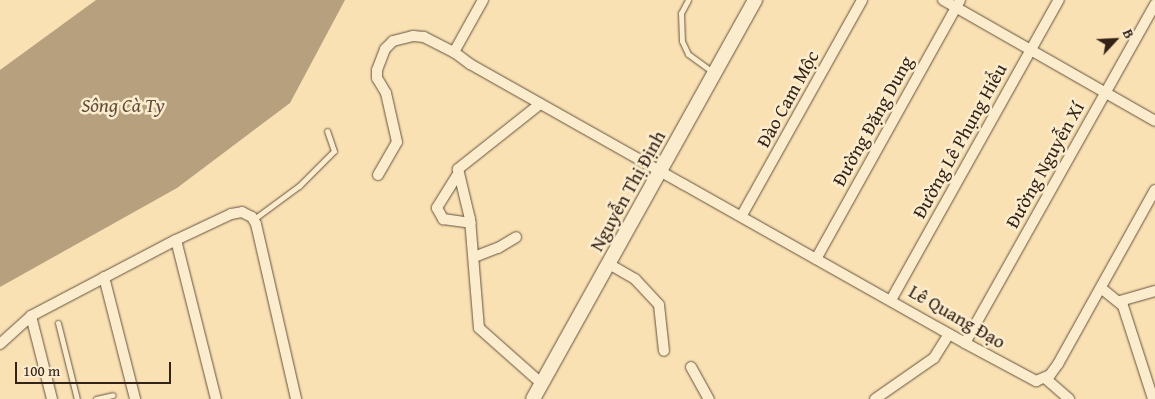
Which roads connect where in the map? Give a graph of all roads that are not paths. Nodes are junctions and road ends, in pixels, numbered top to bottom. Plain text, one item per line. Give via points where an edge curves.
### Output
1 (483, 0) edge
2 (688, 0) edge
3 (754, 0) edge
4 (862, 0) edge
5 (943, 0) edge
6 (1059, 0) edge
7 (958, 4) edge
8 (1155, 5) edge
9 (1031, 50) junction
10 (454, 52) junction
11 (715, 73) junction
12 (1106, 93) junction
13 (540, 104) junction
14 (1155, 121) edge
15 (328, 131) dead end
16 (661, 171) junction
17 (458, 174) junction
18 (378, 175) dead end
19 (1155, 190) edge
20 (742, 215) junction
21 (254, 220) junction
22 (471, 223) junction
23 (516, 237) dead end
24 (176, 240) junction
25 (474, 257) junction
26 (816, 258) junction
27 (609, 264) junction
28 (104, 276) junction
29 (1101, 288) junction
30 (1155, 291) edge
31 (891, 300) junction
32 (1120, 301) junction
33 (30, 316) junction
34 (58, 323) dead end
35 (949, 334) junction
36 (965, 343) junction
37 (0, 344) edge
38 (664, 351) dead end
39 (691, 367) dead end
40 (1045, 378) junction
41 (542, 384) junction
42 (113, 395) dead end
43 (1153, 398) edge
44 (52, 399) edge
45 (77, 399) edge
46 (96, 399) edge
47 (134, 399) edge
48 (216, 399) edge
49 (296, 399) edge
50 (533, 399) edge
51 (709, 399) edge
52 (875, 399) edge
53 (1069, 399) edge

1 - 10 street
2 - 11 lane via 681,13 682,41 688,54
3 - 11 street, Nguyễn Thị Định
4 - 20 street, Đào Cam Mộc
5 - 7 street
6 - 9 street, Đường Lê Phụng Hiểu
7 - 9 street
7 - 26 street, Đường Đặng Dung
8 - 12 street, Đường Nguyễn Xí
9 - 12 street
9 - 31 street, Đường Lê Phụng Hiểu
10 - 13 street, Lê Quang Đạo
10 - 18 street, Lê Quang Đạo via 424,37 413,36 393,41 385,49 376,70 377,78 386,94 397,142
11 - 16 street, Nguyễn Thị Định
12 - 14 street
12 - 36 street, Đường Nguyễn Xí
13 - 16 street, Lê Quang Đạo
13 - 17 street via 462,164
15 - 21 lane via 334,151 299,186
16 - 20 street, Lê Quang Đạo
16 - 27 street, Nguyễn Thị Định
17 - 22 street via 468,201
17 - 22 street via 437,208 443,219
19 - 29 street
20 - 26 street, Lê Quang Đạo
21 - 24 street via 242,212 231,214
21 - 49 street
22 - 25 street
23 - 25 street
24 - 28 street
24 - 48 street
25 - 41 street via 479,328
26 - 31 street, Lê Quang Đạo
27 - 38 street via 635,279 659,305
27 - 41 street, Nguyễn Thị Định
28 - 33 street
28 - 47 street
29 - 32 street
29 - 40 street via 1058,364
30 - 32 street
31 - 35 street, Lê Quang Đạo
32 - 43 street
33 - 37 street
33 - 44 street
34 - 45 lane
35 - 36 street, Lê Quang Đạo
35 - 52 street via 934,358
36 - 40 street, Lê Quang Đạo via 1031,379
39 - 51 street
40 - 53 street
41 - 50 street, Nguyễn Thị Định
42 - 46 lane

